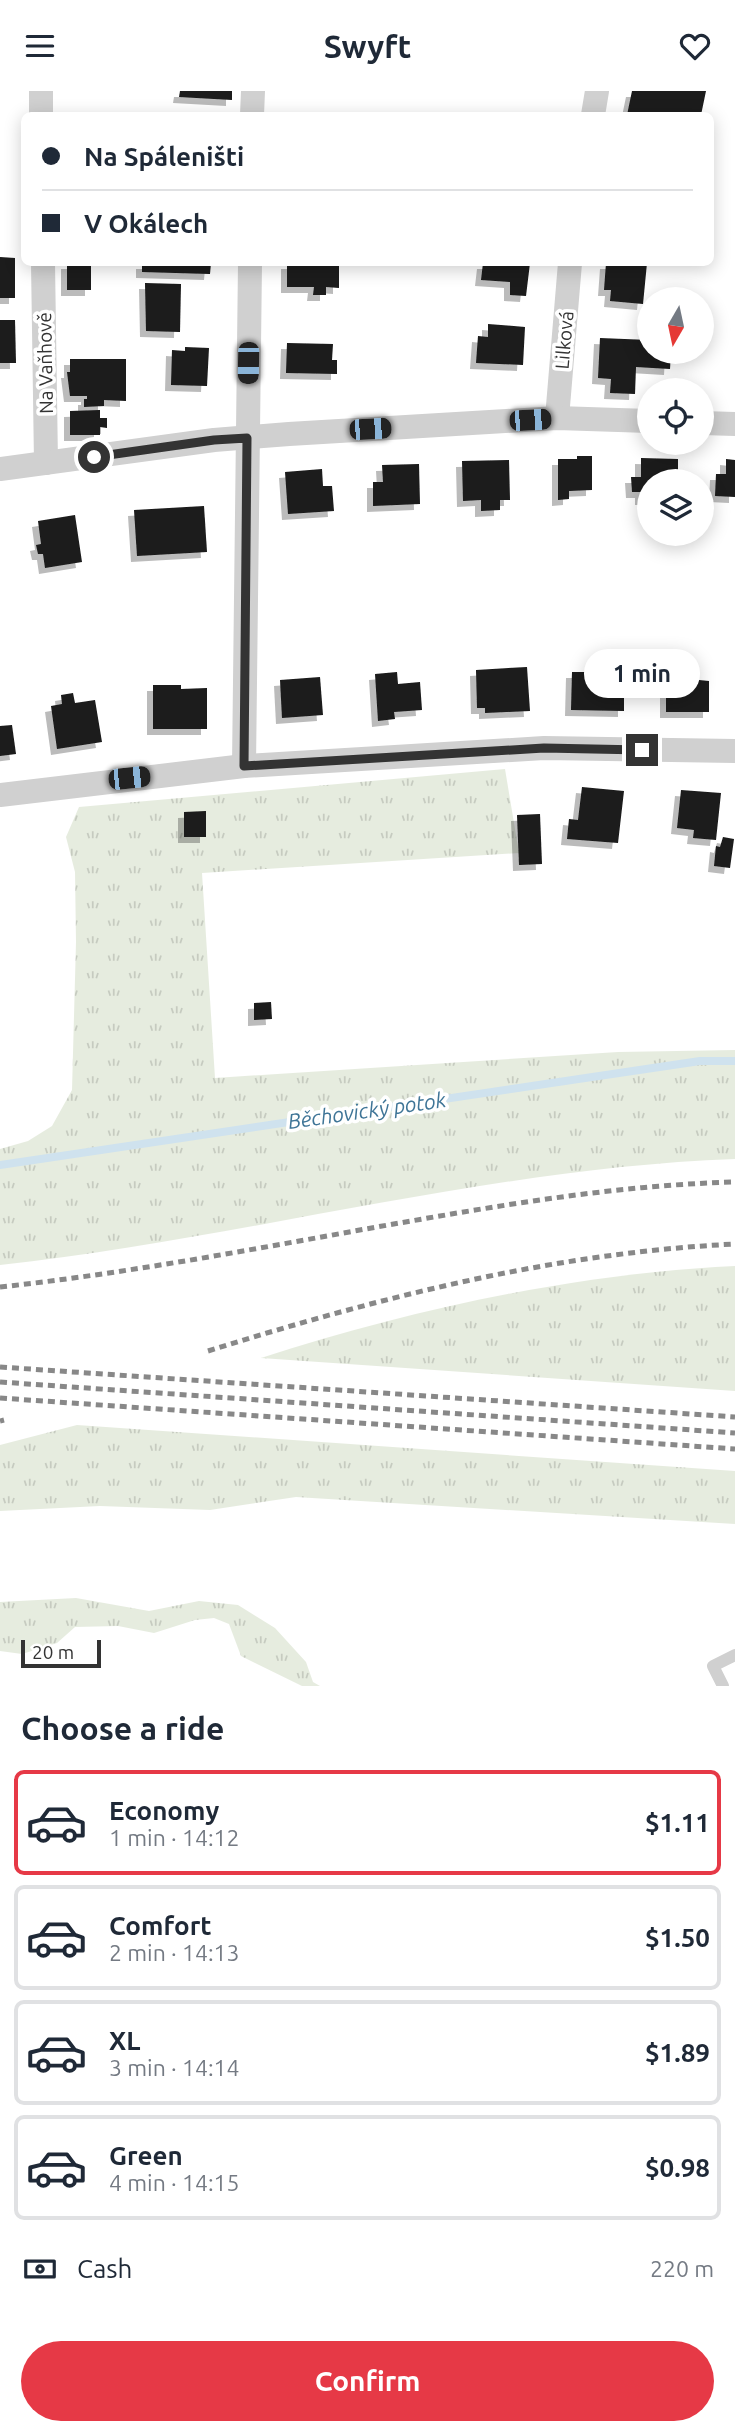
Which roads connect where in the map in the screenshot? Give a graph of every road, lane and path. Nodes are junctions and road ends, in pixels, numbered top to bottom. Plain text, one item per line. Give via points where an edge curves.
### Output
1 (41, 91) edge
2 (253, 91) edge
3 (597, 91) edge
4 (41, 112) edge
5 (252, 112) edge
6 (594, 112) edge
7 (43, 266) edge
8 (250, 266) edge
9 (570, 266) edge
10 (557, 418) junction
11 (637, 421) edge
12 (714, 423) edge
13 (735, 424) edge
14 (247, 438) junction
15 (46, 463) junction
16 (0, 469) edge
17 (735, 751) edge
18 (244, 766) junction
19 (0, 795) edge
20 (735, 1655) edge
21 (723, 1686) edge

1 - 4 street
2 - 5 street
3 - 6 street
7 - 15 street, Na Vaňhově
8 - 14 street
9 - 10 street, Lilková
10 - 11 street
10 - 14 street
12 - 13 street
14 - 15 street
14 - 18 street
15 - 16 street
17 - 18 street via 544,748
18 - 19 street
20 - 21 lane via 713,1666

